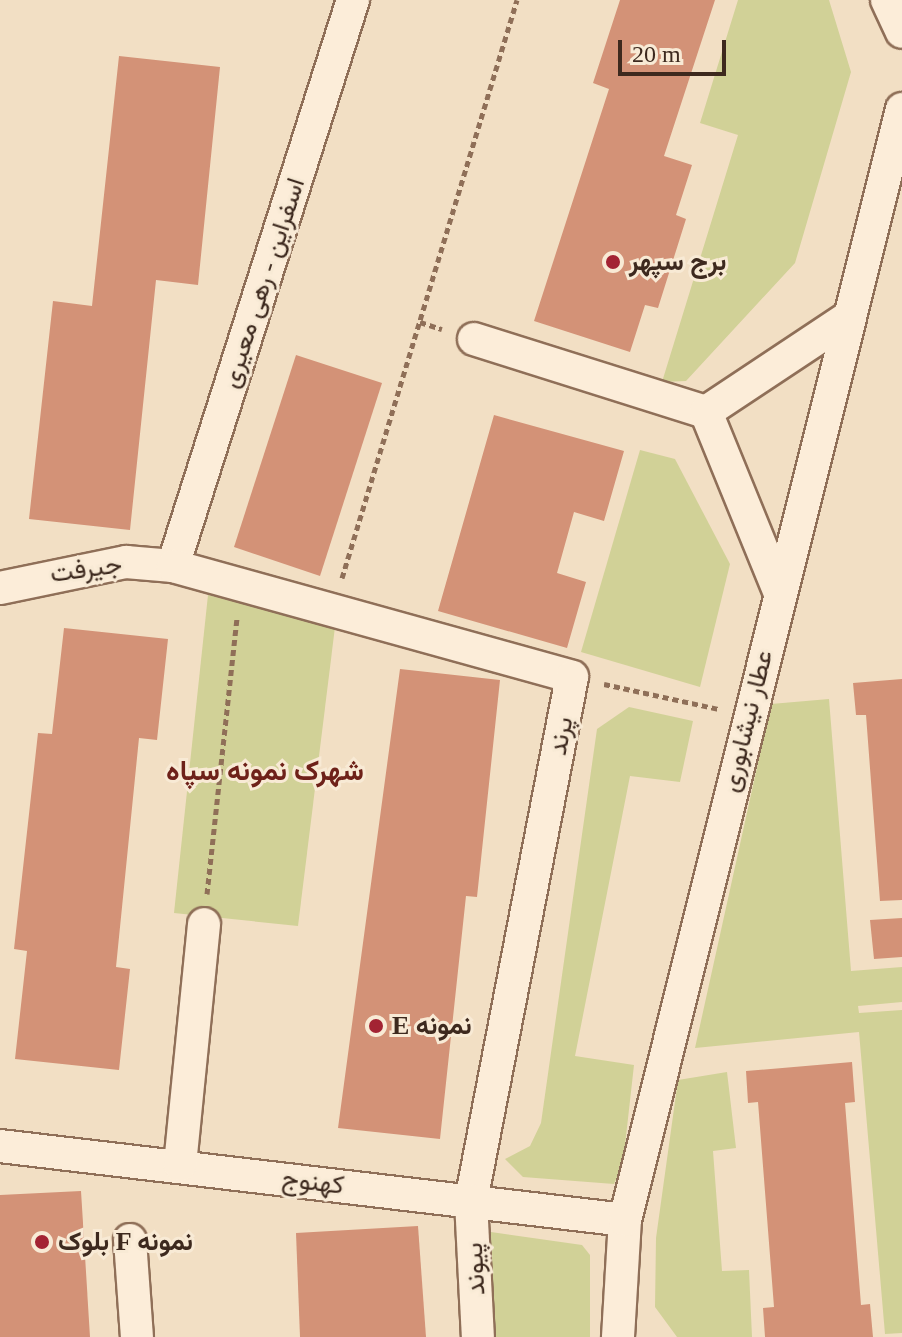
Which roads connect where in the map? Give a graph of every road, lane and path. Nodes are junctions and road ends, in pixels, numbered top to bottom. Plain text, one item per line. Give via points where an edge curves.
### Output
1 (353, 0) edge
2 (517, 0) edge
3 (887, 0) edge
4 (902, 32) edge
5 (902, 109) edge
6 (849, 317) junction
7 (474, 339) dead end
8 (706, 412) junction
9 (173, 566) junction
10 (0, 588) edge
11 (779, 591) junction
12 (239, 602) dead end
13 (333, 609) junction
14 (572, 677) junction
15 (748, 715) junction
16 (204, 924) joint
17 (0, 1146) edge
18 (180, 1165) junction
19 (471, 1201) junction
20 (625, 1220) junction
21 (130, 1240) dead end
22 (623, 1330) edge
23 (137, 1337) edge
24 (478, 1337) edge

1 - 9 street, اسفراين - رهی معیری
2 - 13 path
3 - 4 street
5 - 6 street, عطار نیشابوری
6 - 8 street
6 - 11 street, عطار نیشابوری
7 - 8 street
8 - 11 street
9 - 10 street, جیرفت via 126,562
9 - 13 street
11 - 15 street, عطار نیشابوری
12 - 16 path
13 - 14 street
14 - 15 path
14 - 19 street, پرند
15 - 20 street, عطار نیشابوری
16 - 18 street
17 - 18 street, كهنوج
18 - 19 street, كهنوج
19 - 20 street, كهنوج
19 - 24 street, پیوند
20 - 22 street, عطار نیشابوری
21 - 23 street

